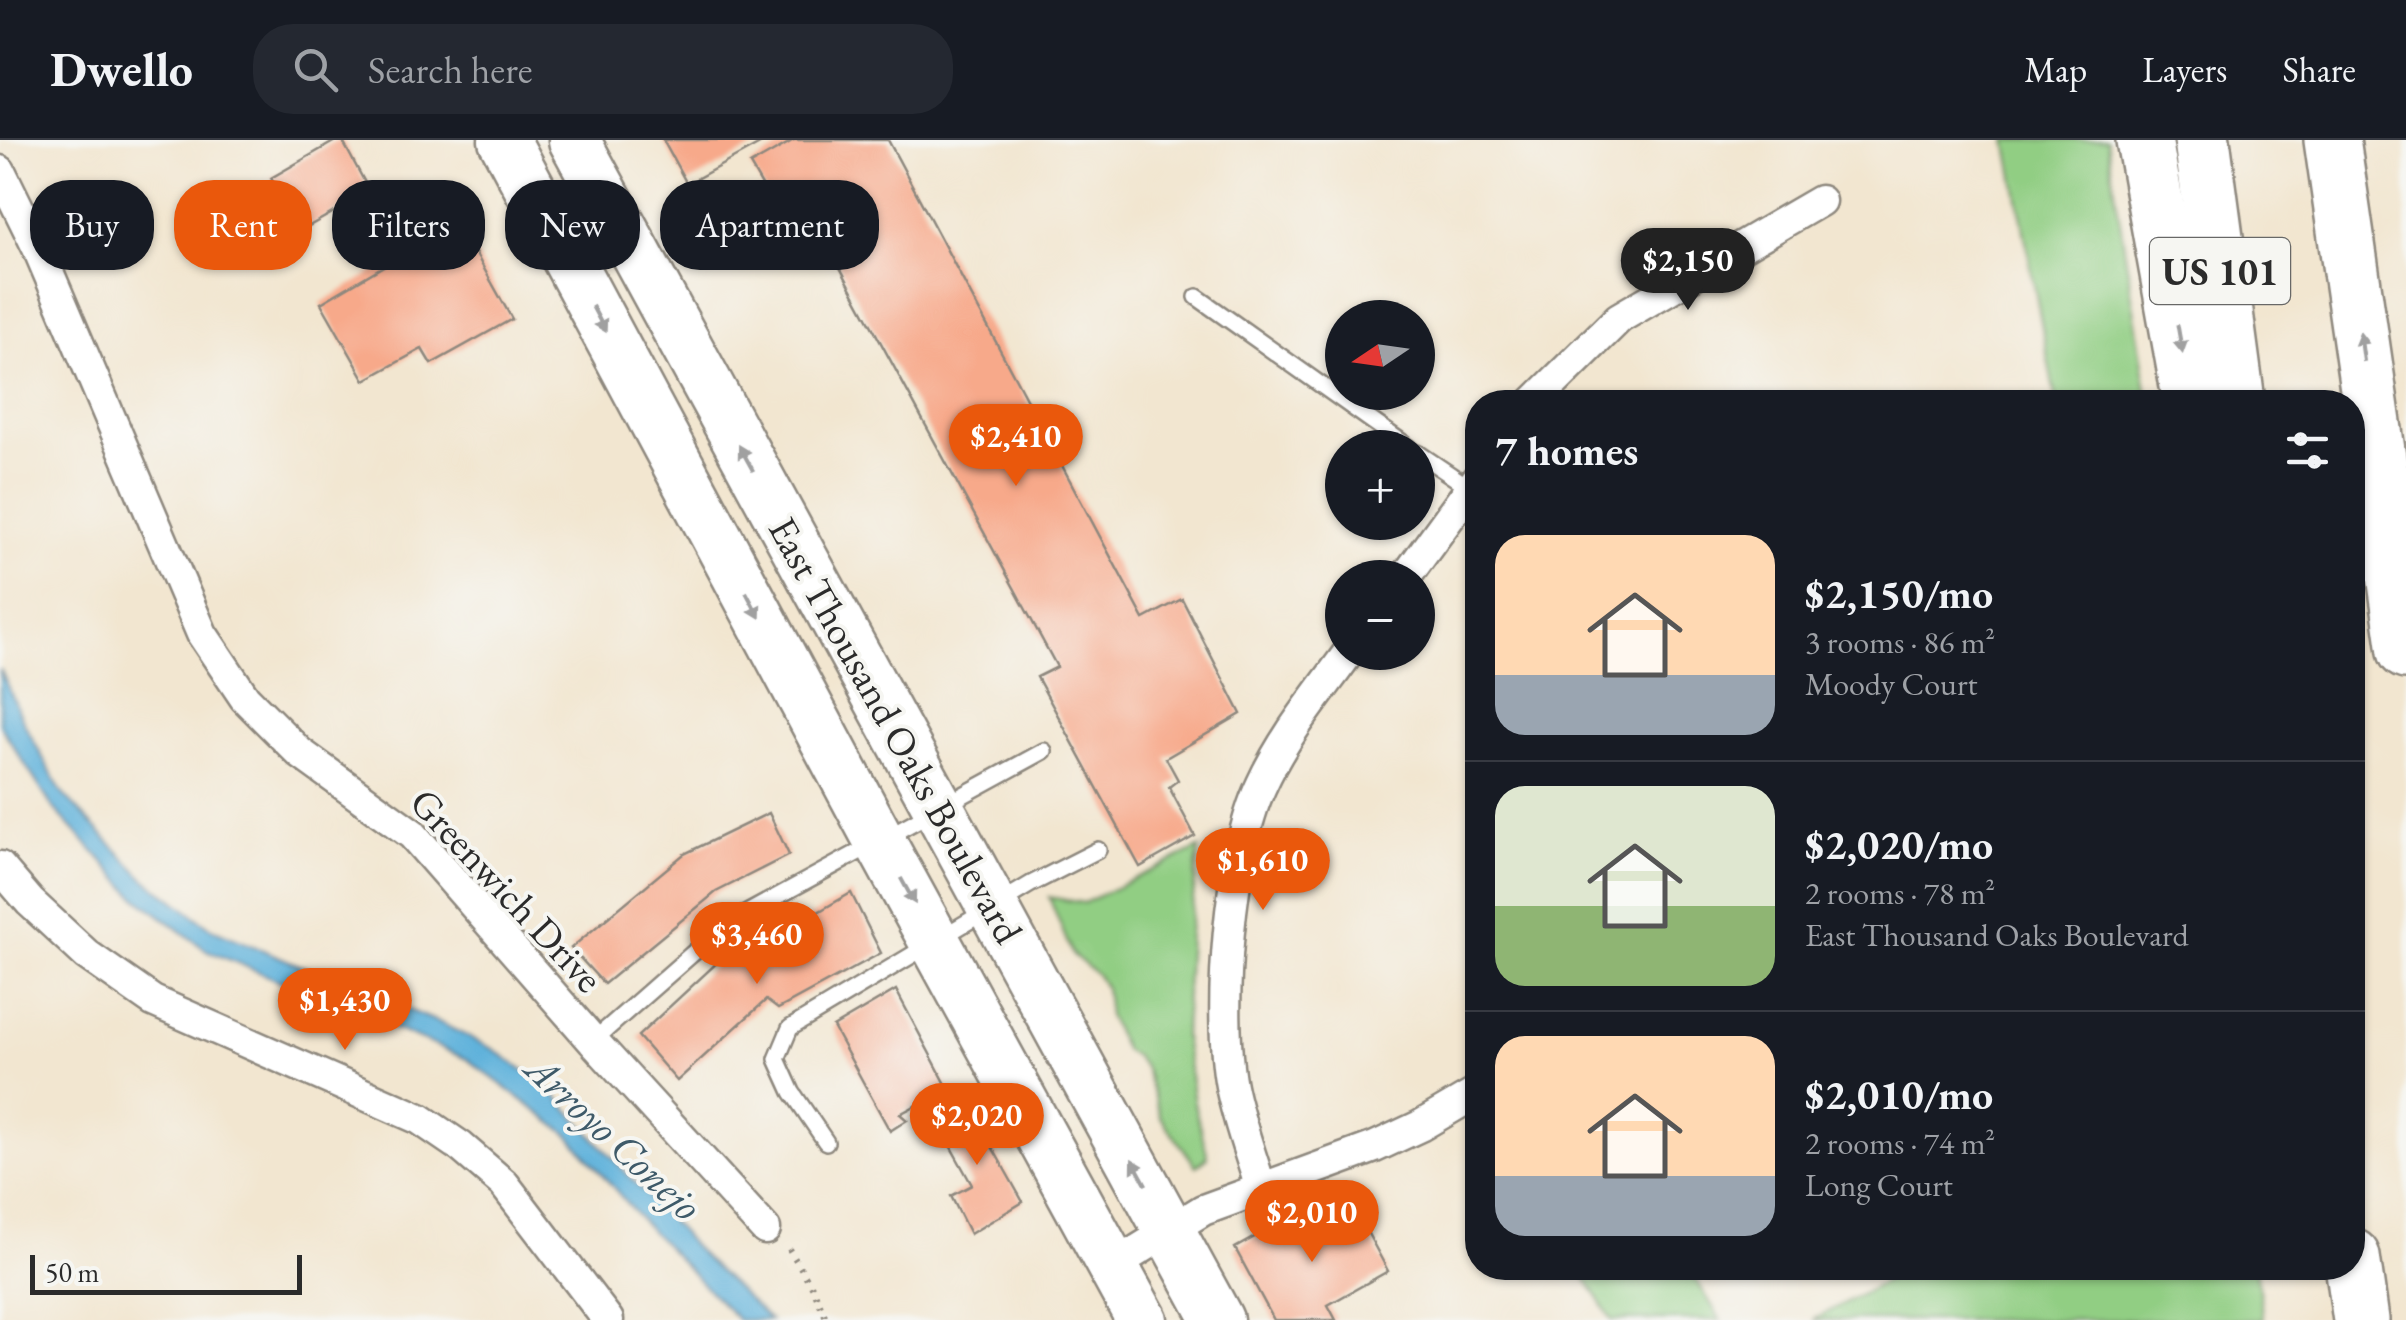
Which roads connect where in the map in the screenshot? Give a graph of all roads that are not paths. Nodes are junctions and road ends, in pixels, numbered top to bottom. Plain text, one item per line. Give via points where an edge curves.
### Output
1 (504, 140) edge
2 (574, 140) edge
3 (2144, 140) edge
4 (2202, 140) edge
5 (2332, 140) edge
6 (0, 170) edge
7 (1820, 201) dead end
8 (1197, 297) dead end
9 (1546, 390) edge
10 (2190, 390) edge
11 (2236, 390) edge
12 (1385, 430) edge
13 (1435, 462) edge
14 (1465, 479) edge
15 (1465, 496) edge
16 (1418, 560) edge
17 (2406, 651) edge
18 (1336, 670) edge
19 (1044, 751) dead end
20 (938, 809) junction
21 (879, 840) junction
22 (1098, 850) dead end
23 (0, 866) edge
24 (993, 908) junction
25 (936, 943) junction
26 (593, 1041) junction
27 (1465, 1100) edge
28 (826, 1142) dead end
29 (1261, 1189) junction
30 (765, 1229) road end
31 (1171, 1230) junction
32 (1114, 1265) junction
33 (2351, 1280) edge
34 (2355, 1280) edge
35 (608, 1320) edge
36 (1142, 1320) edge
37 (1218, 1320) edge
38 (2359, 1320) edge

1 -> 21 main road, East Thousand Oaks Boulevard
20 -> 2 main road, East Thousand Oaks Boulevard
3 -> 10 highway
4 - 11 highway, US 101
17 -> 5 highway, US 101
6 - 26 street, Greenwich Drive via 202,634 245,698 300,754 412,834
7 - 9 street via 1620,318
8 - 12 lane
13 - 14 lane
15 - 16 street
18 - 29 street via 1268,772 1242,843 1226,1030 1231,1086
19 - 20 lane
20 - 21 lane
20 - 24 main road, East Thousand Oaks Boulevard
21 -> 25 main road, East Thousand Oaks Boulevard
21 - 26 lane via 725,925
22 - 24 lane
23 - 35 street via 87,955 153,1000 420,1120 461,1147 504,1184
24 - 25 lane
31 -> 24 main road, East Thousand Oaks Boulevard
25 - 28 lane via 790,1028 777,1059
25 - 32 main road, East Thousand Oaks Boulevard
26 - 30 street, Greenwich Drive
27 - 29 street via 1375,1147
29 - 31 street
31 - 32 street
31 - 37 main road, East Thousand Oaks Boulevard
32 - 36 main road, East Thousand Oaks Boulevard
33 - 38 highway
34 - 38 highway

